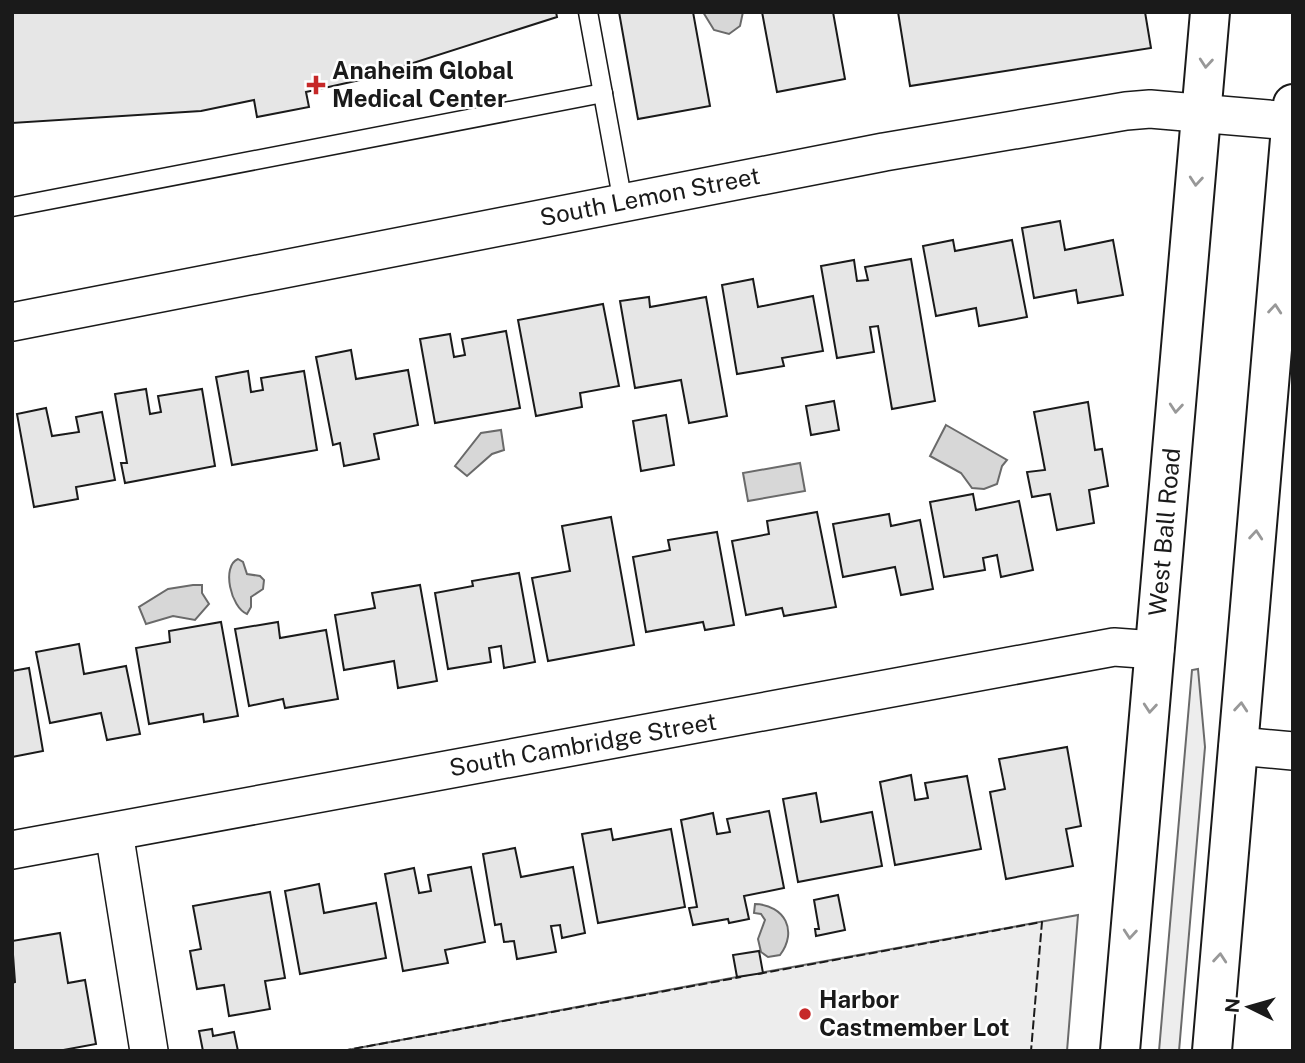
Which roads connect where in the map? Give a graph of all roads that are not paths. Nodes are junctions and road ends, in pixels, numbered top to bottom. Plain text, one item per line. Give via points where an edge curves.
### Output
1 (588, 12) edge
2 (1210, 12) edge
3 (603, 93) junction
4 (1292, 112) edge
5 (1201, 113) junction
6 (623, 202) junction
7 (12, 207) edge
8 (12, 322) edge
9 (1155, 650) junction
10 (1238, 746) junction
11 (1293, 751) edge
12 (114, 832) junction
13 (12, 850) edge
14 (149, 1051) edge
15 (1120, 1051) edge
16 (1212, 1051) edge

1 - 3 lane
2 -> 5 main road, West Ball Road
3 - 6 lane
3 - 7 lane
4 - 5 street, South Lemon Street
10 -> 4 main road
5 - 6 street, South Lemon Street via 1126,111
5 -> 9 main road, West Ball Road
6 - 8 street, South Lemon Street
9 - 12 street, South Cambridge Street via 1114,647
9 -> 15 main road, West Ball Road
10 - 11 street
16 -> 10 main road
12 - 13 street, South Cambridge Street
12 - 14 street

